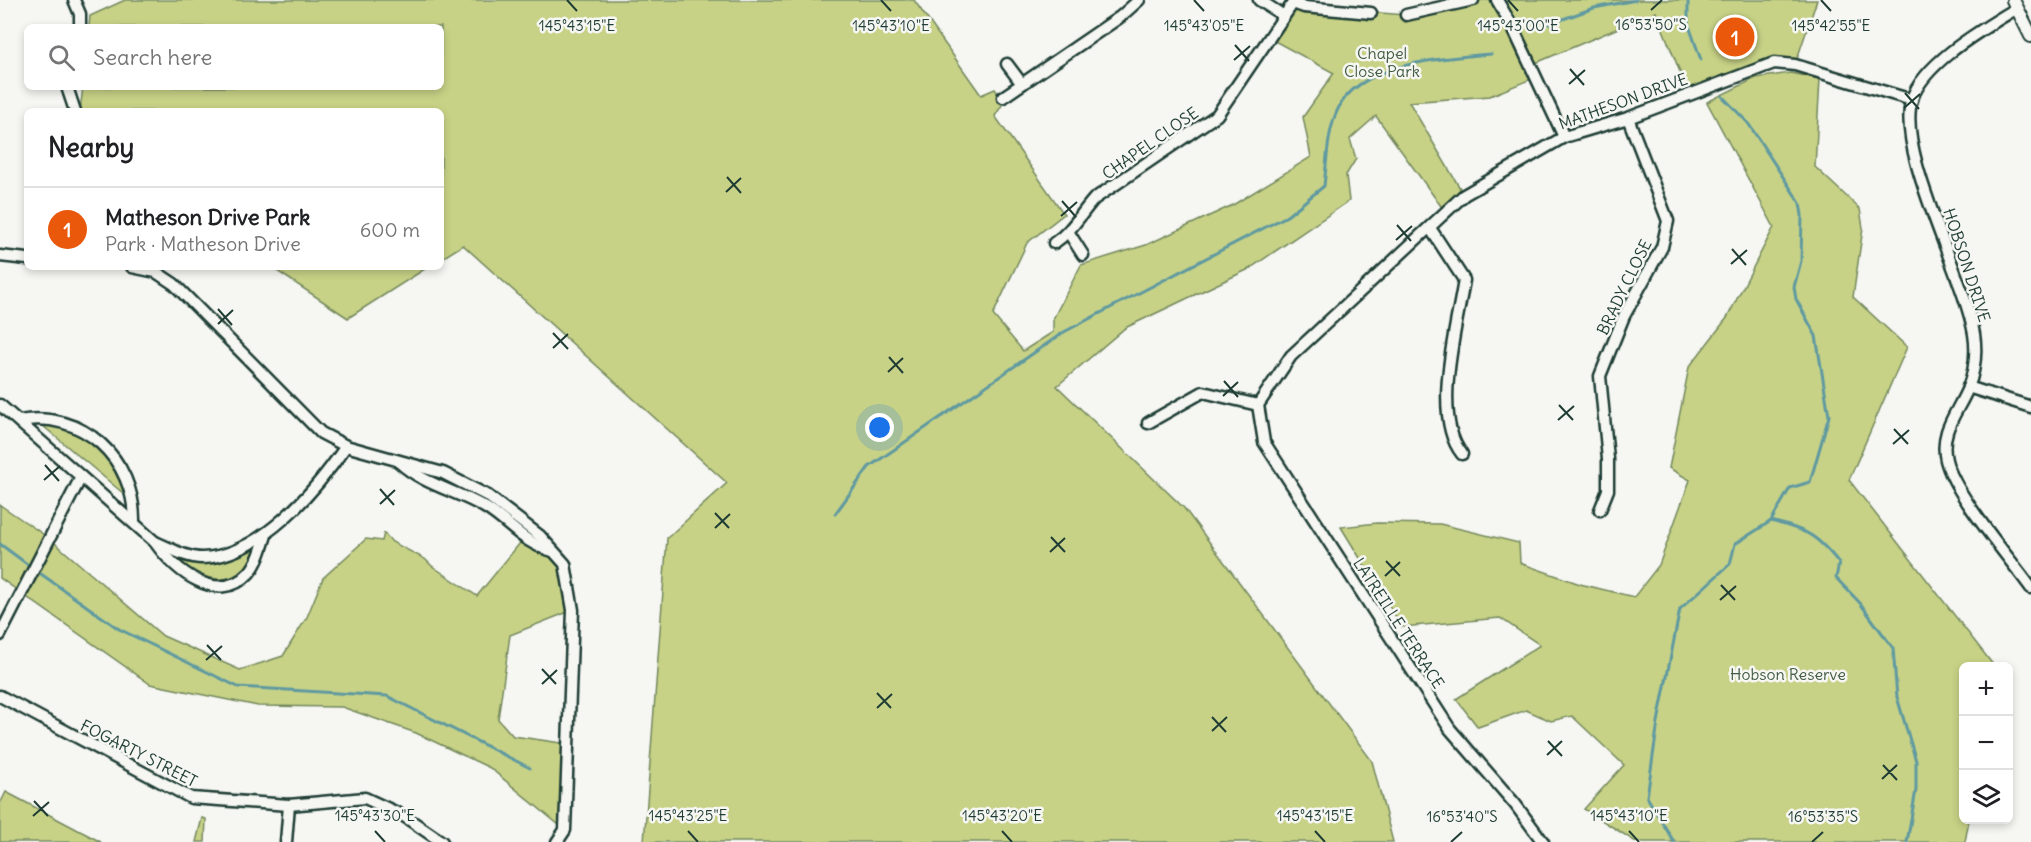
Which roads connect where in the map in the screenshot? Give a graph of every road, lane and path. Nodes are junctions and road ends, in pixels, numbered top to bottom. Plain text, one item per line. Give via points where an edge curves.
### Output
1 (74, 0) edge
2 (1139, 0) edge
3 (1259, 0) edge
4 (1473, 0) edge
5 (1294, 1) edge
6 (1502, 2) edge
7 (2015, 4) edge
8 (1371, 12) dead end
9 (1406, 15) dead end
10 (1284, 16) junction
11 (80, 24) edge
12 (2031, 36) edge
13 (1007, 64) dead end
14 (1022, 84) junction
15 (68, 90) edge
16 (1003, 97) dead end
17 (1912, 100) junction
18 (74, 108) edge
19 (1628, 118) junction
20 (1564, 137) junction
21 (1430, 228) junction
22 (1069, 233) junction
23 (1054, 243) dead end
24 (1083, 255) dead end
25 (0, 256) edge
26 (24, 259) edge
27 (146, 270) edge
28 (1968, 387) junction
29 (0, 405) edge
30 (1258, 405) junction
31 (2031, 407) edge
32 (19, 421) junction
33 (1148, 423) dead end
34 (346, 446) junction
35 (1462, 454) dead end
36 (81, 477) junction
37 (1599, 510) dead end
38 (134, 522) junction
39 (266, 535) junction
40 (155, 542) junction
41 (2031, 588) edge
42 (0, 635) edge
43 (0, 696) edge
44 (289, 805) junction
45 (286, 842) edge
46 (442, 842) edge
47 (557, 842) edge
48 (1544, 842) edge

1 - 11 street
2 - 14 street
3 - 10 street
4 - 9 street
5 - 8 street via 1304,7
5 - 10 street, CHAPEL CLOSE
6 - 20 street
7 - 12 street
7 - 17 street, HOBSON DRIVE via 1936,65 1922,80
10 - 22 street, CHAPEL CLOSE via 1217,115 1094,199
13 - 14 street
14 - 16 street
15 - 18 street
17 - 19 street, MATHESON DRIVE via 1795,65 1774,63
17 - 28 street, HOBSON DRIVE via 1908,123 1915,157 1973,332 1975,356
19 - 20 street, MATHESON DRIVE
19 - 37 street, BRADY CLOSE via 1668,221 1662,247 1623,316 1600,376 1608,490
20 - 21 street, MATHESON DRIVE via 1464,195
21 - 30 street, MATHESON DRIVE via 1291,356
21 - 35 street via 1464,280 1448,389 1448,422
22 - 23 street, CHAPEL CLOSE
22 - 24 street
25 - 26 street
27 - 34 street via 174,284 306,420
28 - 31 street
28 - 41 street, HOBSON DRIVE via 1947,429 1946,462 1961,491
29 - 32 street
30 - 33 street via 1203,392
30 - 48 street, LATREILLE TERRACE via 1264,442 1450,729
32 - 36 street
32 - 38 street via 50,419 71,424 98,441 119,463 129,484
34 - 39 street via 318,484
34 - 47 street via 443,473 488,496 540,536 565,564 573,610 565,830
36 - 38 street
36 - 42 street
38 - 40 street
39 - 40 street via 203,558
39 - 40 street via 248,574 239,581 218,586 185,574
43 - 44 street, FOGARTY STREET via 191,798
44 - 45 street
44 - 46 street, FOGARTY STREET via 365,798 404,816

